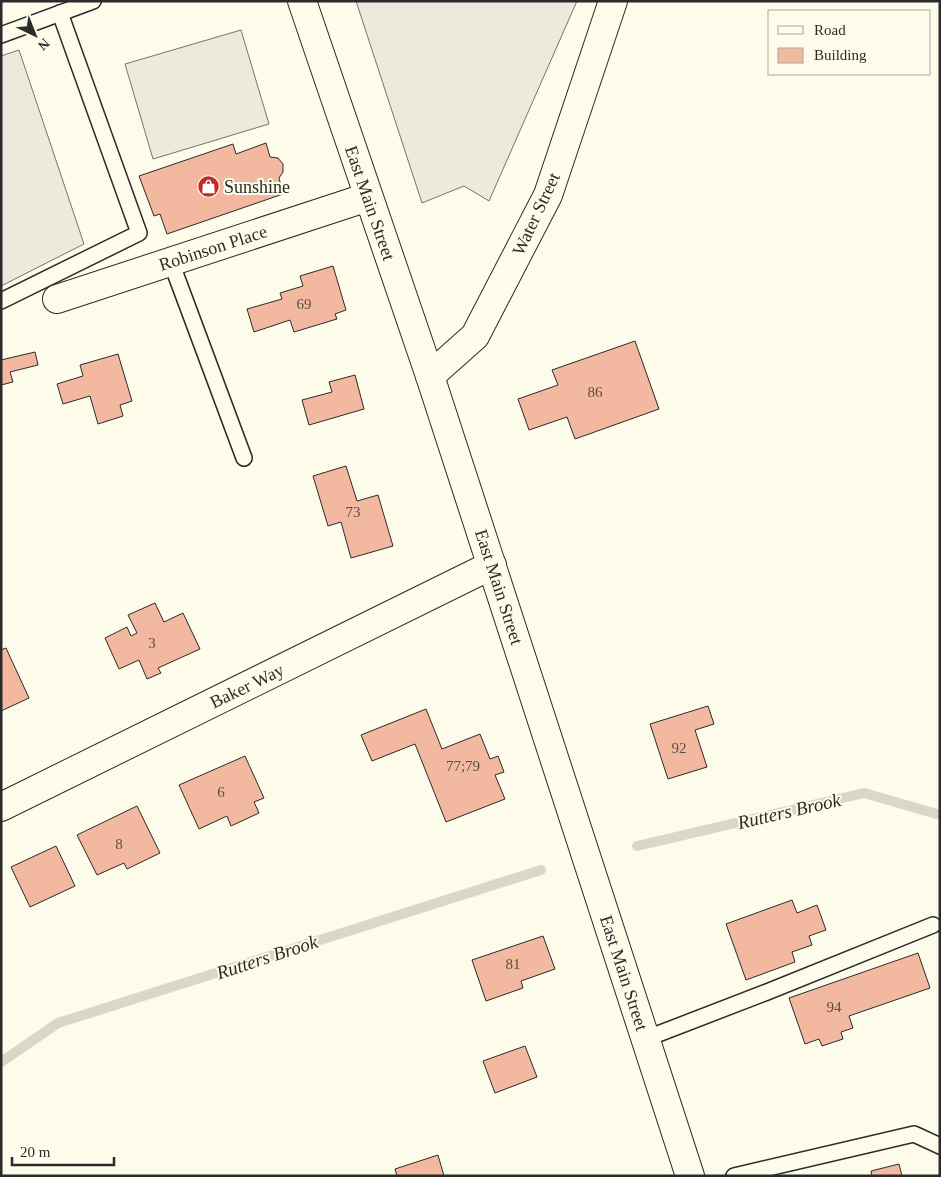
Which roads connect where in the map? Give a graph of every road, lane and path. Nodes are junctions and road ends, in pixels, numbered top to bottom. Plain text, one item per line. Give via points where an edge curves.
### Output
1 (93, 1) edge
2 (302, 1) edge
3 (614, 1) edge
4 (60, 13) junction
5 (1, 35) edge
6 (368, 197) junction
7 (171, 262) junction
8 (57, 299) dead end
9 (1, 301) edge
10 (430, 376) junction
11 (244, 458) dead end
12 (492, 564) junction
13 (1, 807) edge
14 (933, 925) dead end
15 (646, 1039) junction
16 (940, 1146) edge
17 (690, 1176) edge
18 (734, 1176) edge

1 - 4 lane
2 - 6 street, East Main Street
3 - 10 street, Water Street via 548,195 475,336
4 - 5 lane
4 - 9 lane via 139,233
6 - 7 street, Robinson Place
6 - 10 street, East Main Street
7 - 8 street, Robinson Place
7 - 11 lane
10 - 12 street, East Main Street
12 - 13 street, Baker Way
12 - 15 street, East Main Street
14 - 15 lane
15 - 17 street, East Main Street
16 - 18 lane via 914,1134

